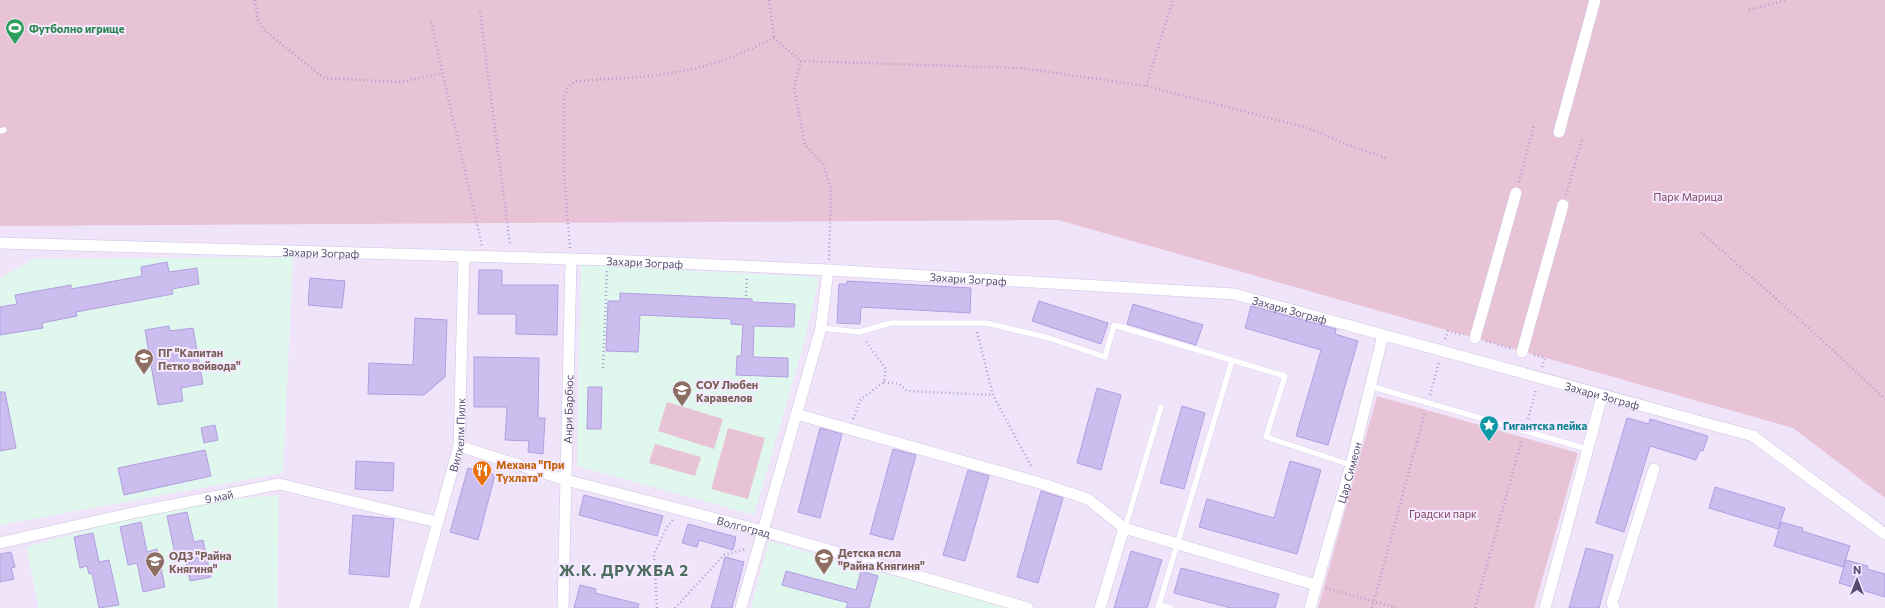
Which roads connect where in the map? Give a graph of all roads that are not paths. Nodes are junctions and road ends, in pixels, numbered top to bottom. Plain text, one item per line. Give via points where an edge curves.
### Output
1 (1595, 0) edge
2 (1558, 132) dead end
3 (1516, 193) road end
4 (1563, 205) road end
5 (0, 243) edge
6 (464, 256) junction
7 (571, 259) junction
8 (828, 270) junction
9 (821, 328) junction
10 (1383, 335) junction
11 (1475, 338) dead end
12 (1522, 352) dead end
13 (1232, 360) junction
14 (1370, 386) junction
15 (1602, 396) junction
16 (1161, 407) dead end
17 (796, 414) junction
18 (459, 446) junction
19 (1588, 448) junction
20 (1351, 465) junction
21 (1654, 469) dead end
22 (566, 480) junction
23 (437, 522) junction
24 (1124, 528) junction
25 (763, 531) junction
26 (1885, 534) edge
27 (0, 543) edge
28 (1176, 545) junction
29 (1316, 585) junction
30 (1159, 606) edge
31 (414, 608) edge
32 (563, 608) edge
33 (741, 608) edge
34 (1028, 608) edge
35 (1100, 608) edge
36 (1171, 608) edge
37 (1310, 608) edge
38 (1545, 608) edge
39 (1614, 608) edge

1 - 2 street
3 - 11 street
4 - 12 street
5 - 6 street, Захари Зограф
6 - 7 street, Захари Зограф
6 - 18 street, Вилхелм Пилк
7 - 8 street, Захари Зограф
7 - 22 street, Анри Барбюс
8 - 9 street
8 - 10 street, Захари Зограф via 1234,294
9 - 13 lane via 859,332 891,323 986,323 1048,338 1104,357 1114,325
9 - 17 street
10 - 14 street, Цар Симеон
10 - 15 street, Захари Зограф
13 - 20 lane via 1285,376 1266,437
13 - 28 lane
14 - 19 lane
14 - 20 street, Цар Симеон
15 - 19 street
15 - 26 street, Захари Зограф via 1753,436
16 - 24 lane
17 - 24 street via 1088,499
17 - 25 street
18 - 22 street, Волгоград
18 - 23 street, Вилхелм Пилк
19 - 38 street
20 - 29 street, Цар Симеон
21 - 39 street via 1612,603
22 - 25 street, Волгоград
22 - 32 street, Анри Барбюс
23 - 27 street, 9 май via 279,484
23 - 31 street, Вилхелм Пилк
24 - 28 street
24 - 35 street
25 - 33 street
25 - 34 street, Волгоград
28 - 29 street
28 - 30 lane
29 - 37 street, Цар Симеон
30 - 36 lane

